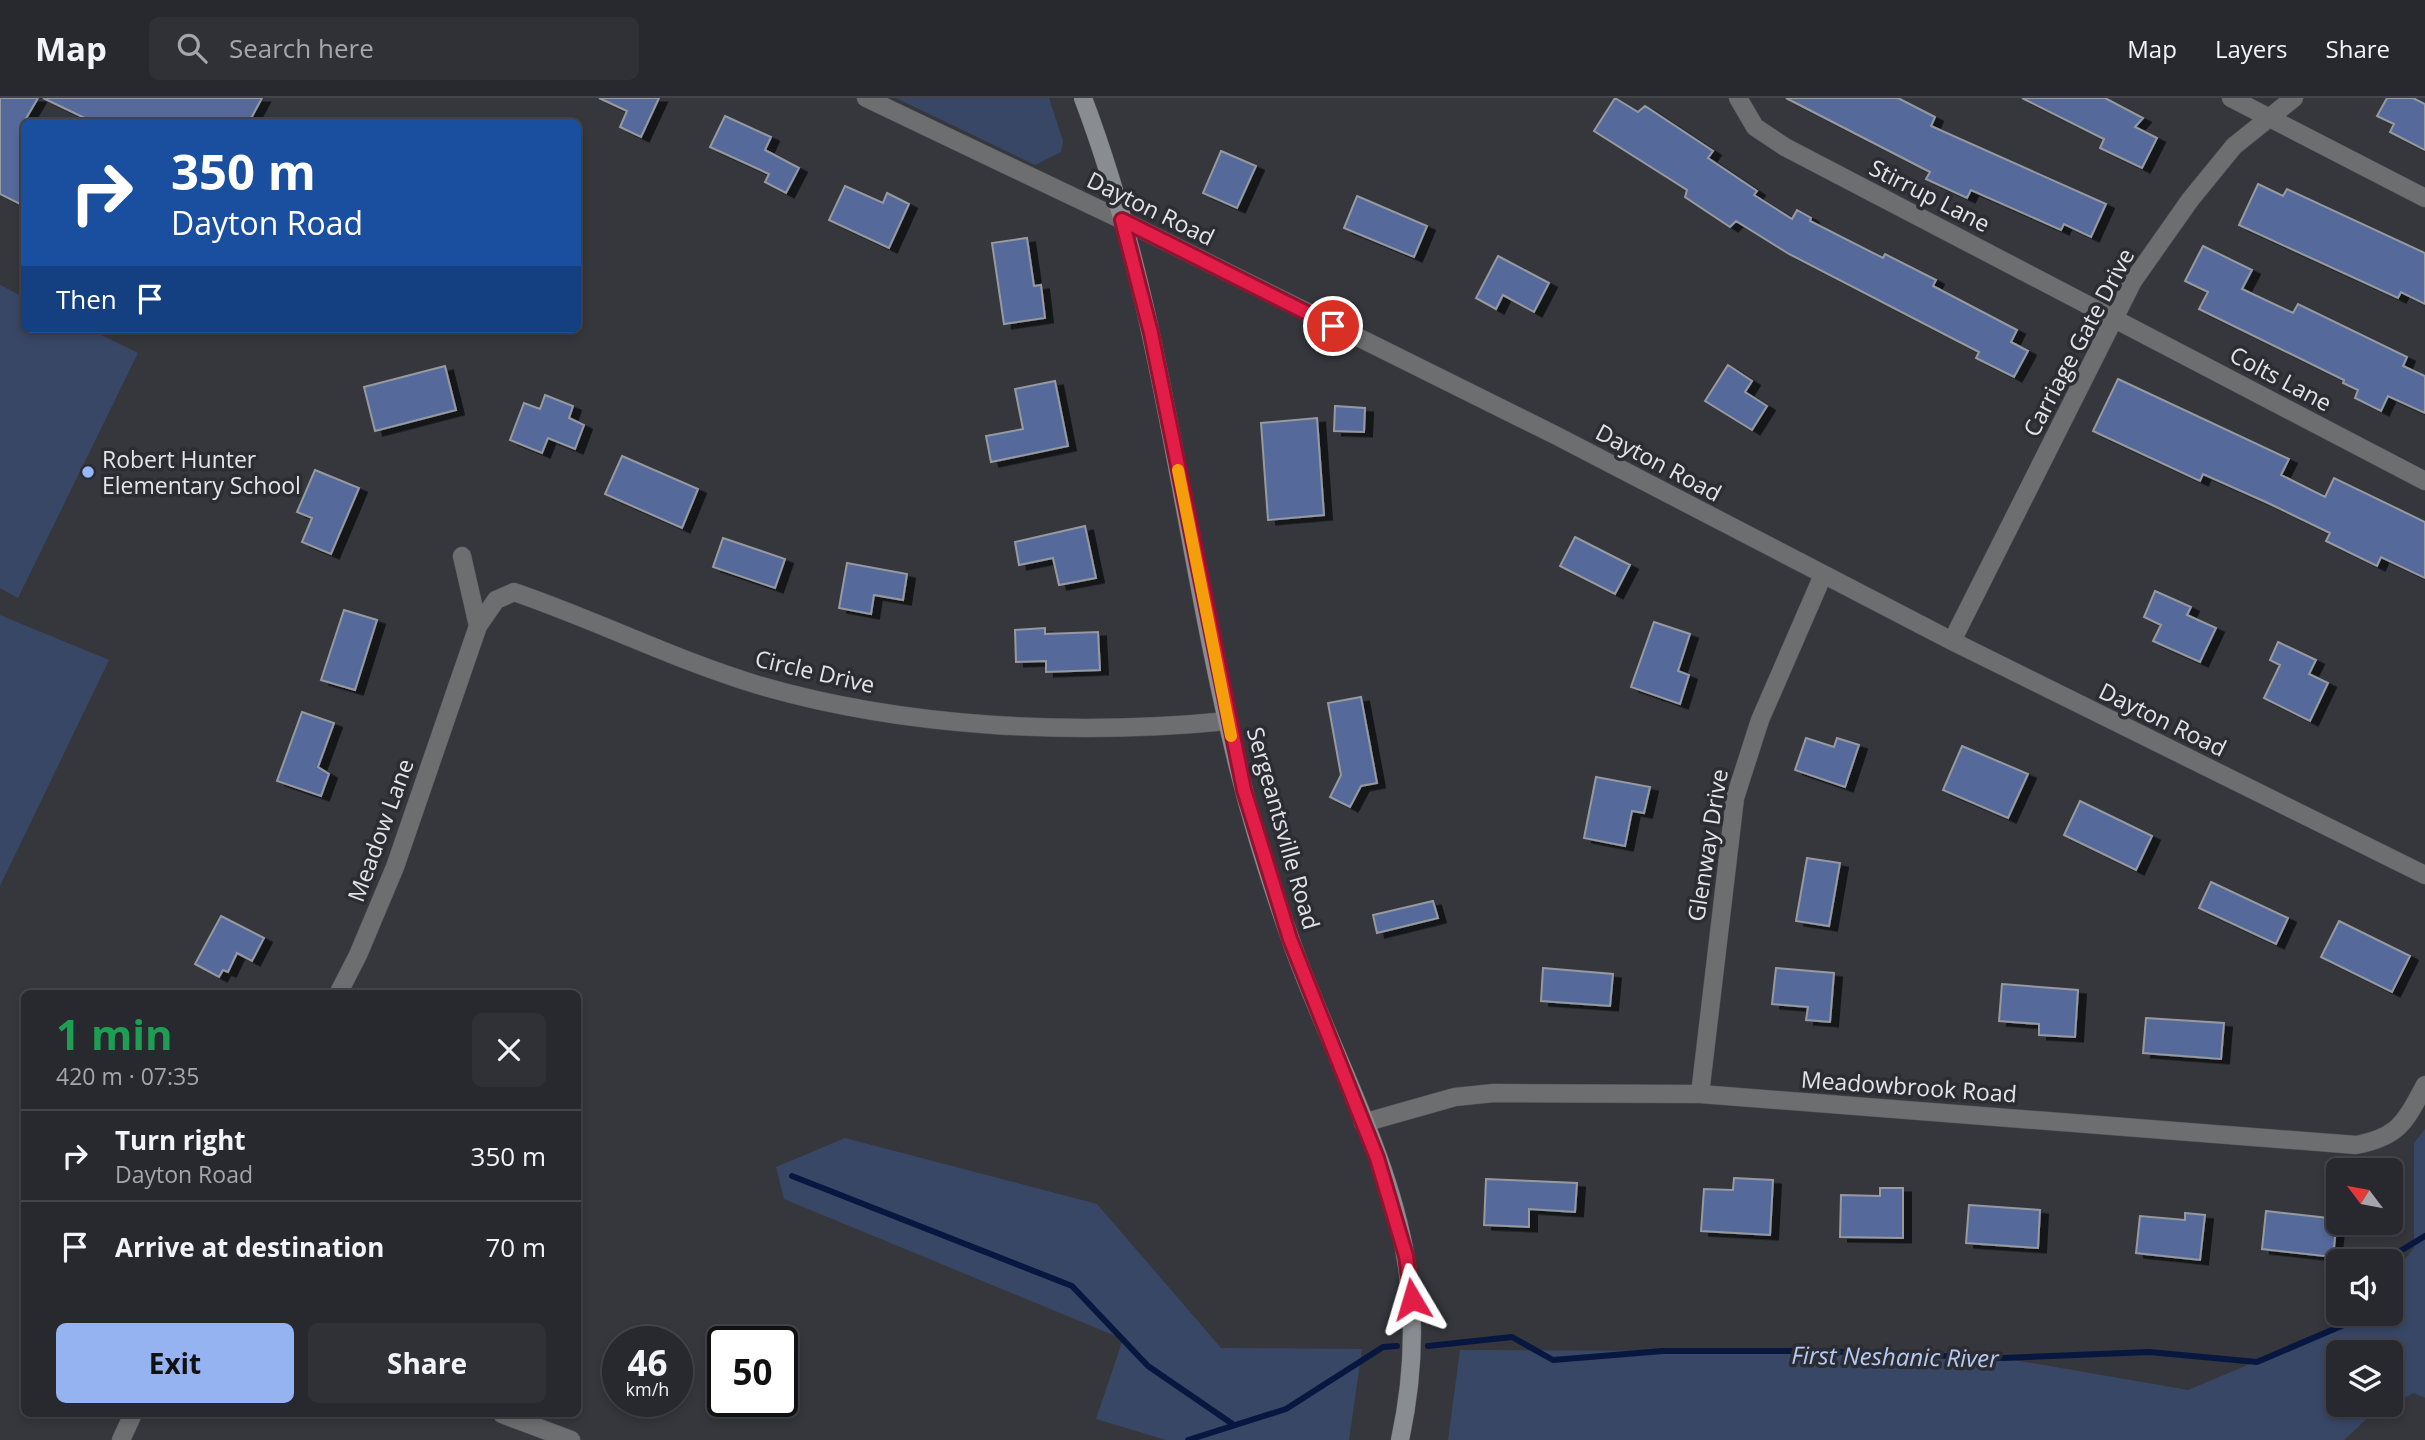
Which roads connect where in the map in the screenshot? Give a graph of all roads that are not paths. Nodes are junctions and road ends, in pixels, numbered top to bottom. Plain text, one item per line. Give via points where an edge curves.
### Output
1 (866, 98) edge
2 (1083, 98) edge
3 (1738, 98) edge
4 (2231, 98) edge
5 (2294, 98) edge
6 (2269, 118) junction
7 (2425, 198) edge
8 (1122, 220) junction
9 (2115, 319) junction
10 (2425, 481) edge
11 (462, 556) dead end
12 (1823, 575) junction
13 (478, 625) junction
14 (1952, 641) junction
15 (460, 680) joint
16 (1228, 721) junction
17 (2425, 875) edge
18 (340, 990) edge
19 (2425, 1085) edge
20 (1700, 1094) junction
21 (1363, 1123) junction
22 (132, 1417) edge
23 (510, 1417) edge
24 (121, 1440) edge
25 (570, 1440) edge
26 (1401, 1440) edge

1 - 8 street, Dayton Road
2 - 8 main road, Sergeantsville Road
3 - 9 street, Stirrup Lane via 1755,127 1785,148
4 - 6 street
5 - 6 street, Carriage Gate Drive
6 - 7 street
6 - 9 street, Carriage Gate Drive via 2234,146 2190,200 2133,281
8 - 12 street, Dayton Road via 1557,436
8 - 16 main road, Sergeantsville Road via 1151,333
9 - 10 street, Colts Lane
9 - 14 street, Carriage Gate Drive
11 - 13 street
12 - 14 street, Dayton Road
12 - 20 street, Glenway Drive via 1760,719 1735,798
13 - 15 street, Circle Drive
13 - 16 street, Circle Drive via 496,600 514,592 756,684 867,709 942,720 1102,729
14 - 17 street, Dayton Road
15 - 18 street, Meadow Lane via 395,867
16 - 21 main road, Sergeantsville Road via 1255,829 1290,939
19 - 20 street, Meadowbrook Road via 2397,1131 2356,1145
20 - 21 street, Meadowbrook Road via 1494,1093 1455,1097
21 - 26 main road, Sergeantsville Road via 1394,1210 1412,1299 1413,1337
22 - 24 street
23 - 25 street

